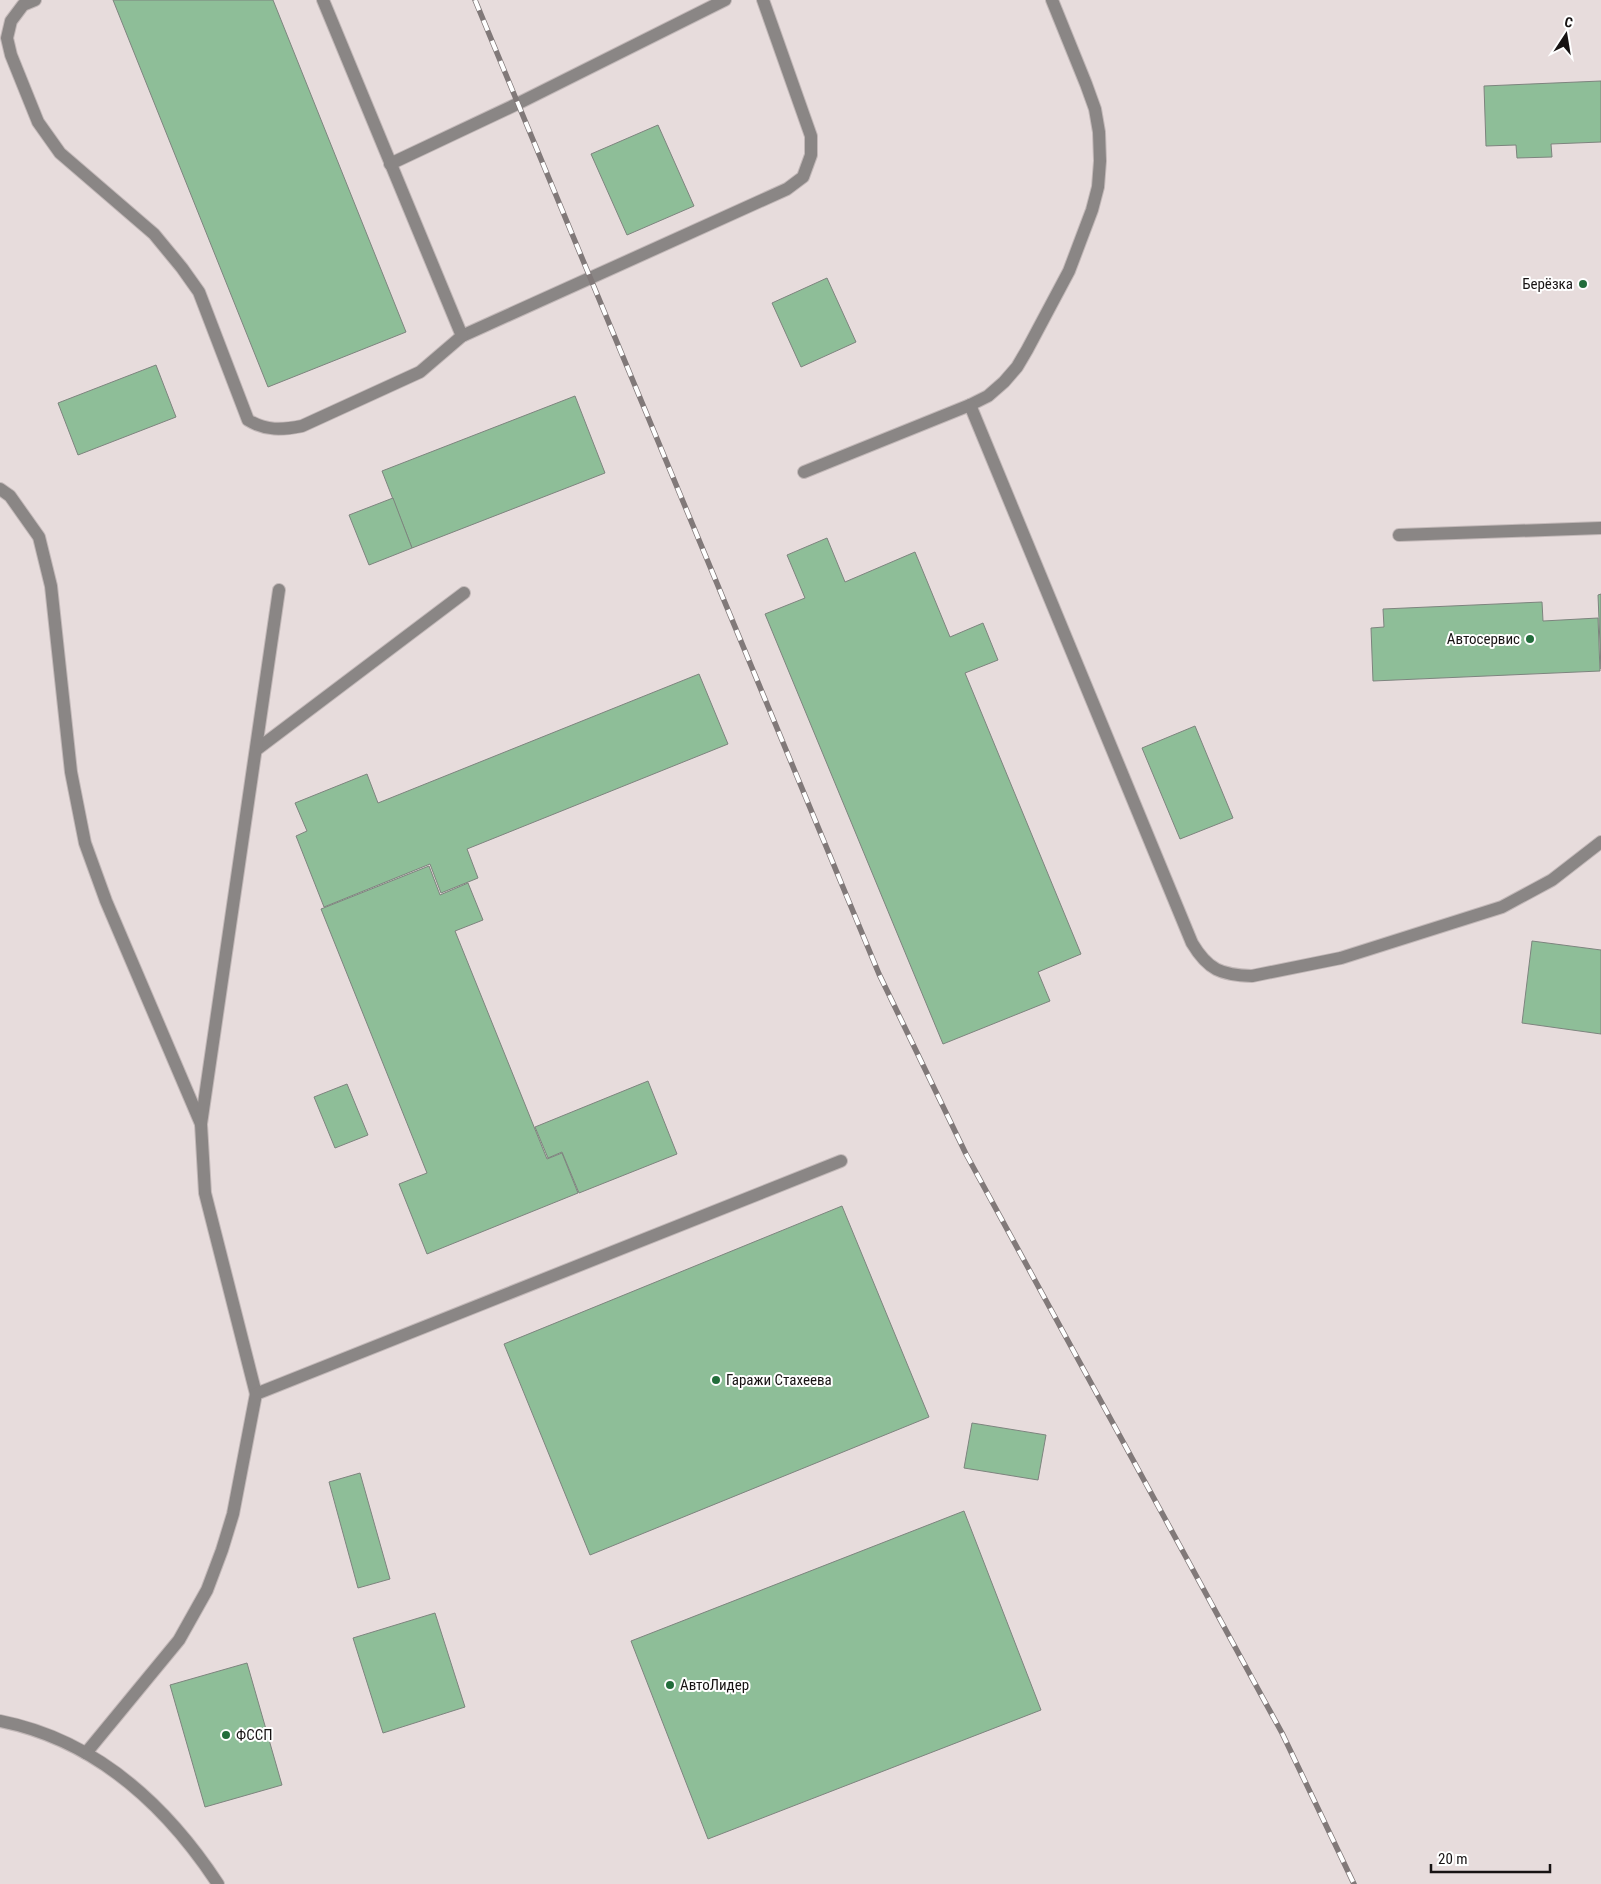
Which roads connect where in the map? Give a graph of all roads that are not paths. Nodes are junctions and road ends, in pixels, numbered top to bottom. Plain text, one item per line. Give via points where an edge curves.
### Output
1 (35, 0) edge
2 (322, 0) edge
3 (726, 0) edge
4 (763, 0) edge
5 (1052, 0) edge
6 (390, 164) junction
7 (462, 336) junction
8 (970, 405) junction
9 (804, 472) dead end
10 (0, 489) edge
11 (1601, 528) edge
12 (1399, 535) dead end
13 (280, 590) dead end
14 (464, 593) dead end
15 (256, 750) junction
16 (1601, 842) edge
17 (200, 1124) junction
18 (841, 1162) dead end
19 (256, 1394) junction
20 (0, 1721) edge
21 (86, 1753) junction
22 (218, 1884) edge

1 - 7 street via 23,5 11,21 7,38 38,122 60,153 154,234 182,268 198,292 248,420 260,427 284,430 302,426 420,372
2 - 6 street
3 - 6 street
4 - 7 street via 811,136 811,155 803,176 786,189
5 - 8 street via 1095,109 1099,132 1098,187 1069,271 1027,350 1004,382 988,396
6 - 7 street
8 - 9 street
8 - 16 street via 1192,942 1210,966 1237,976 1252,976 1341,958 1398,940 1502,907 1552,880
10 - 17 street via 10,496 39,537 51,586 71,772 85,843 106,901
11 - 12 street
13 - 15 street
14 - 15 street
15 - 17 street
17 - 19 street via 205,1193
18 - 19 street
19 - 21 street via 232,1514 207,1590 179,1640
20 - 21 street via 66,1742
21 - 22 street via 111,1767 152,1803 200,1857

